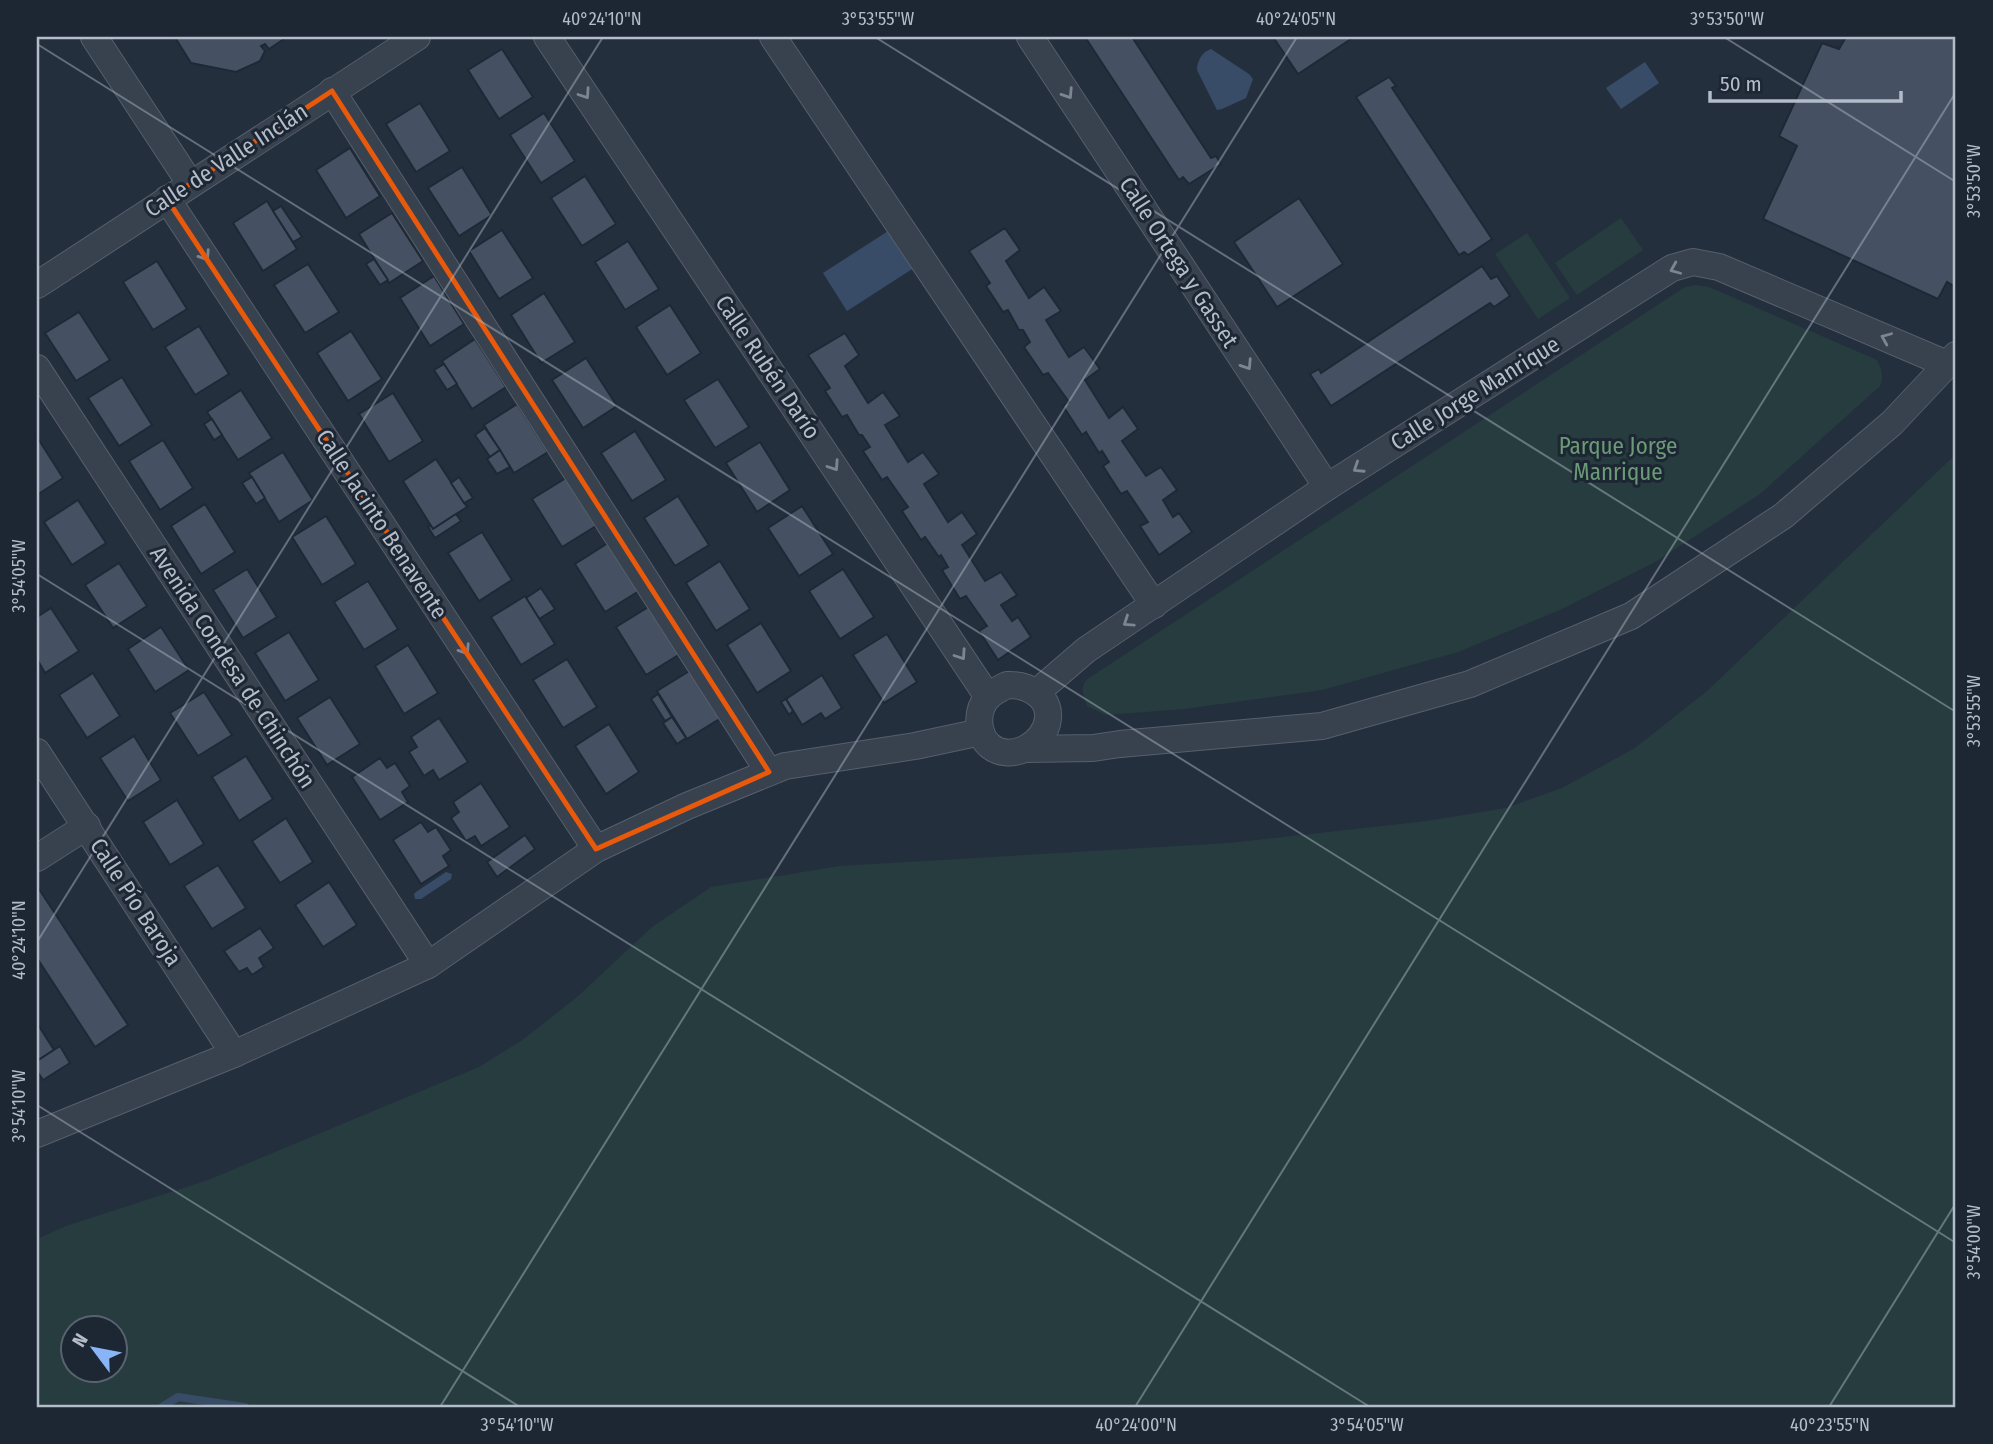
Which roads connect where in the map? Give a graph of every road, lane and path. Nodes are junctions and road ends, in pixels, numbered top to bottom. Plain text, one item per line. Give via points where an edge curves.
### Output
1 (94, 37) edge
2 (417, 37) edge
3 (547, 37) edge
4 (773, 37) edge
5 (1030, 37) edge
6 (332, 91) junction
7 (190, 183) junction
8 (167, 199) junction
9 (37, 285) edge
10 (1952, 360) edge
11 (37, 368) edge
12 (1327, 487) junction
13 (1154, 605) junction
14 (1036, 692) junction
15 (988, 697) junction
16 (1048, 718) junction
17 (981, 732) junction
18 (1093, 748) junction
19 (1026, 749) junction
20 (37, 752) edge
21 (769, 772) junction
22 (87, 826) junction
23 (596, 849) junction
24 (37, 858) edge
25 (428, 965) junction
26 (234, 1054) junction
27 (37, 1134) edge

1 - 7 street
2 - 6 street, Calle de Valle Inclán
3 -> 15 street, Calle Rubén Darío
4 - 13 street
5 -> 12 street, Calle Ortega y Gasset
6 - 7 street, Calle de Valle Inclán
6 - 21 street
7 - 8 street, Calle de Valle Inclán
8 - 9 street, Calle de Valle Inclán
8 -> 23 street, Calle Jacinto Benavente
10 -> 12 street, Calle Jorge Manrique via 1719,267 1693,262 1672,268
10 - 18 street via 1892,423 1783,516 1631,616 1470,684 1322,726
11 - 25 street, Avenida Condesa de Chinchón
12 - 13 street, Calle Jorge Manrique
13 -> 14 street, Calle Jorge Manrique via 1086,650
14 - 15 street via 1007,685
14 - 16 street
15 - 17 street via 980,714
16 - 18 street
16 - 19 street via 1037,740
17 - 19 street via 992,748 1005,754
17 - 21 street
18 - 19 street
20 - 22 street, Calle Pío Baroja
21 - 23 street
22 - 24 street
22 - 26 street, Calle Pío Baroja
23 - 25 street
25 - 26 street
26 - 27 street

